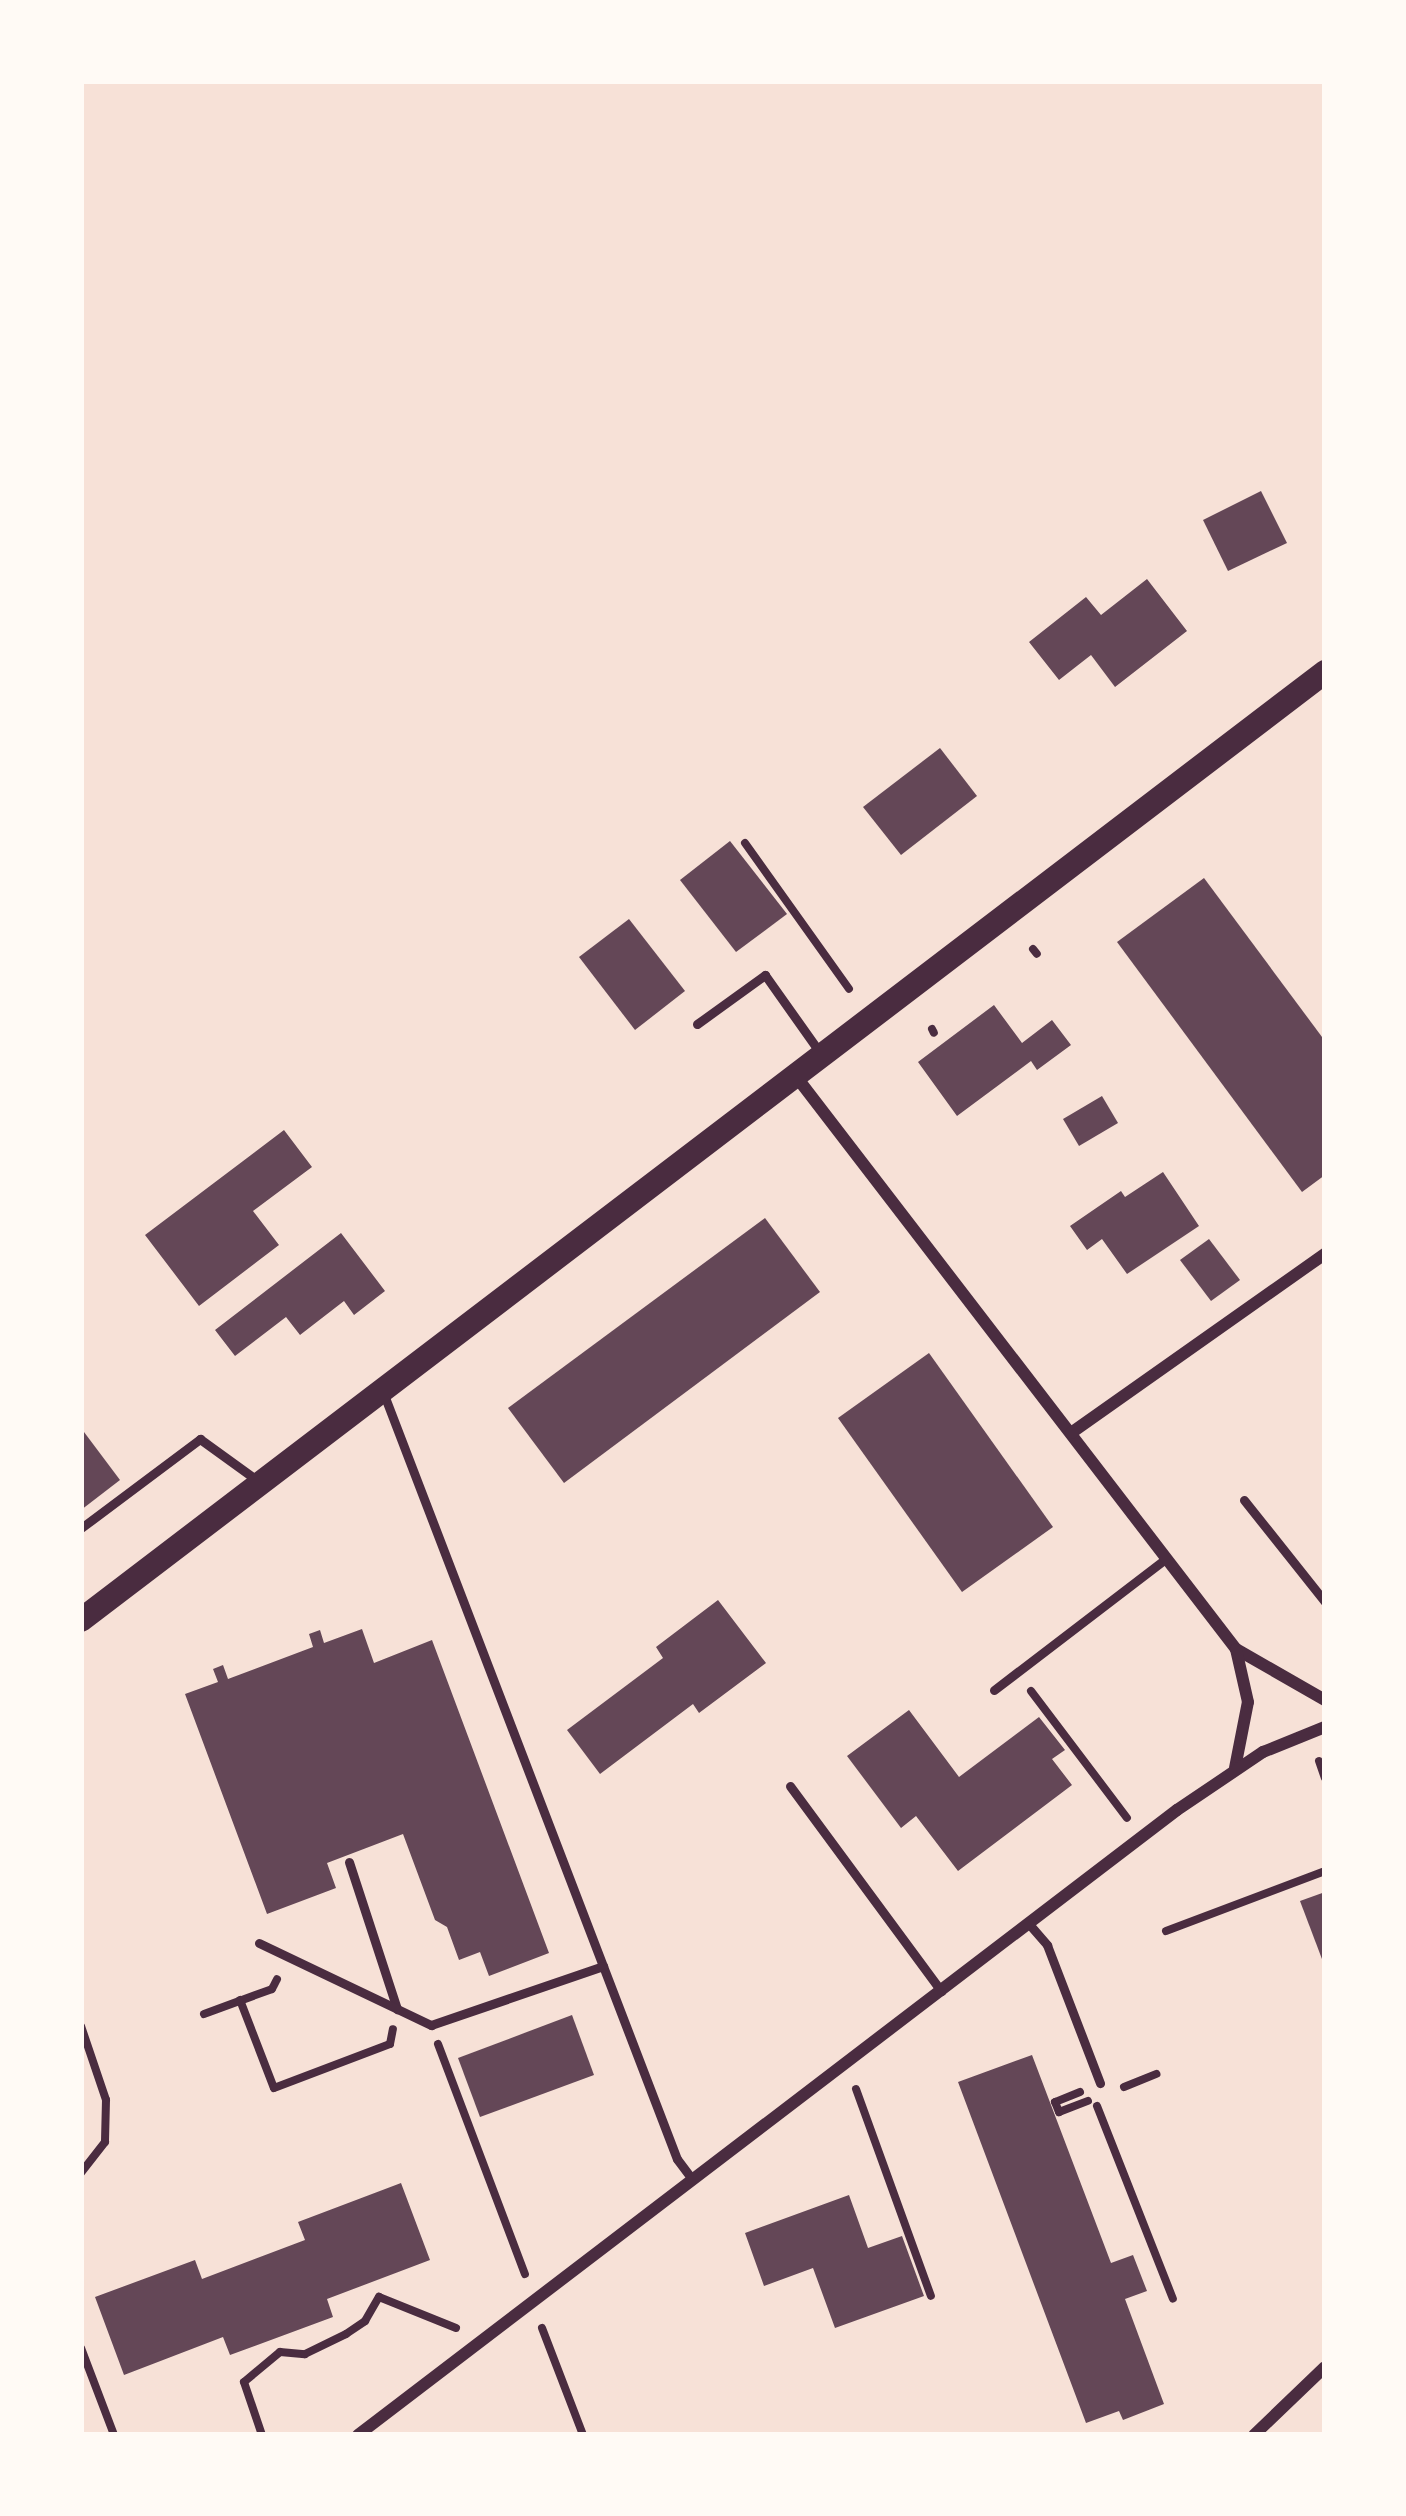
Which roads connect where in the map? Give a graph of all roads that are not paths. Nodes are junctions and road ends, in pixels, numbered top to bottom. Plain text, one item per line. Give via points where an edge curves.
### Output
1 (1325, 672) edge
2 (697, 1024) dead end
3 (821, 1054) junction
4 (795, 1074) junction
5 (1321, 1257) edge
6 (1325, 1275) edge
7 (382, 1391) junction
8 (1071, 1433) junction
9 (262, 1484) junction
10 (1244, 1500) dead end
11 (81, 1528) edge
12 (1165, 1560) junction
13 (1325, 1602) edge
14 (81, 1620) edge
15 (1236, 1648) junction
16 (994, 1690) dead end
17 (1325, 1700) edge
18 (1325, 1727) edge
19 (1235, 1768) junction
20 (790, 1786) dead end
21 (349, 1862) dead end
22 (1029, 1924) junction
23 (259, 1943) dead end
24 (603, 1966) junction
25 (941, 1991) junction
26 (397, 2009) junction
27 (1100, 2084) road end
28 (692, 2179) junction
29 (1325, 2367) edge
30 (358, 2435) edge
31 (1254, 2435) edge

1 - 3 main road
2 - 3 lane via 764,975
3 - 4 main road
4 - 7 main road
4 - 8 street
5 - 6 lane
5 - 8 street
7 - 9 main road
7 - 24 lane
8 - 12 street
9 - 11 lane via 200,1438
9 - 14 main road
10 - 13 lane
12 - 15 street
12 - 16 lane
15 - 17 street
15 - 19 street via 1248,1702
18 - 19 street
19 - 22 street
20 - 25 lane
21 - 26 lane
22 - 25 street
22 - 27 lane via 1047,1945
23 - 26 lane
24 - 26 lane via 431,2025
24 - 28 lane via 677,2159
25 - 28 street
28 - 30 street
29 - 31 street

